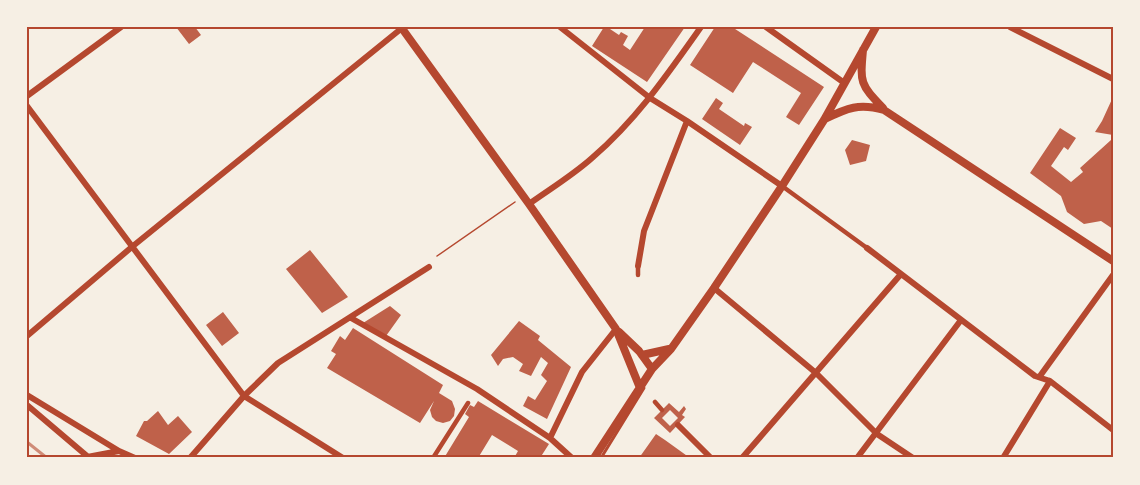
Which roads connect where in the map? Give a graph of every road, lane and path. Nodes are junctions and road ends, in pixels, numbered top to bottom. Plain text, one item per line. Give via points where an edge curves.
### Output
1 (121, 27) edge
2 (403, 27) edge
3 (560, 27) edge
4 (701, 27) edge
5 (766, 27) edge
6 (876, 27) edge
7 (1010, 27) edge
8 (863, 47) junction
9 (1113, 79) edge
10 (843, 82) junction
11 (27, 96) edge
12 (650, 98) junction
13 (27, 106) edge
14 (884, 110) junction
15 (824, 120) junction
16 (687, 121) junction
17 (782, 186) junction
18 (528, 201) junction
19 (133, 246) junction
20 (867, 248) joint
21 (437, 256) dead end
22 (1113, 261) edge
23 (638, 266) joint
24 (429, 267) dead end
25 (901, 274) junction
26 (638, 275) dead end
27 (1113, 275) edge
28 (714, 288) junction
29 (351, 318) junction
30 (961, 320) junction
31 (616, 329) junction
32 (27, 336) edge
33 (624, 337) junction
34 (671, 349) junction
35 (642, 355) junction
36 (652, 369) junction
37 (816, 373) junction
38 (1040, 376) junction
39 (1050, 381) junction
40 (640, 388) junction
41 (27, 395) edge
42 (244, 396) junction
43 (655, 402) dead end
44 (468, 403) dead end
45 (27, 405) edge
46 (662, 410) dead end
47 (678, 425) dead end
48 (1113, 430) edge
49 (877, 434) junction
50 (550, 438) junction
51 (119, 451) junction
52 (84, 457) edge
53 (135, 458) edge
54 (190, 458) edge
55 (343, 458) edge
56 (433, 458) edge
57 (572, 458) edge
58 (594, 458) edge
59 (601, 458) edge
60 (711, 458) edge
61 (742, 458) edge
62 (857, 458) edge
63 (913, 458) edge
64 (1003, 458) edge

1 - 11 street
2 - 18 street
2 - 19 street
3 - 12 street
4 - 12 street
5 - 10 street
6 - 8 street
7 - 9 street
8 - 10 street
8 - 14 street via 861,70 865,90
10 - 15 street
12 - 16 street
12 - 18 street via 591,159
13 - 19 street
14 - 15 street via 858,106
14 - 22 street
15 - 17 street
16 - 17 street
16 - 23 street via 644,231
17 - 20 street
17 - 28 street
18 - 21 path
18 - 31 street
18 - 33 lane
19 - 32 street
19 - 42 street
20 - 25 street
23 - 26 street
24 - 29 street
25 - 30 street
25 - 37 street
27 - 38 street
28 - 34 street
28 - 37 street
29 - 42 street via 278,363
29 - 50 street via 477,389
30 - 38 street
30 - 49 street
31 - 33 street
31 - 40 street
31 - 50 street via 582,372
33 - 35 street
34 - 35 street
34 - 36 street
35 - 36 street
36 - 40 street
36 - 59 lane
37 - 49 street
37 - 61 street
38 - 39 street
39 - 48 street
39 - 64 street
40 - 58 street
41 - 51 street
42 - 54 street
42 - 55 street
43 - 46 street
44 - 56 street
45 - 52 street
47 - 60 street
49 - 62 street
49 - 63 street
50 - 57 street
51 - 52 street
51 - 53 street

